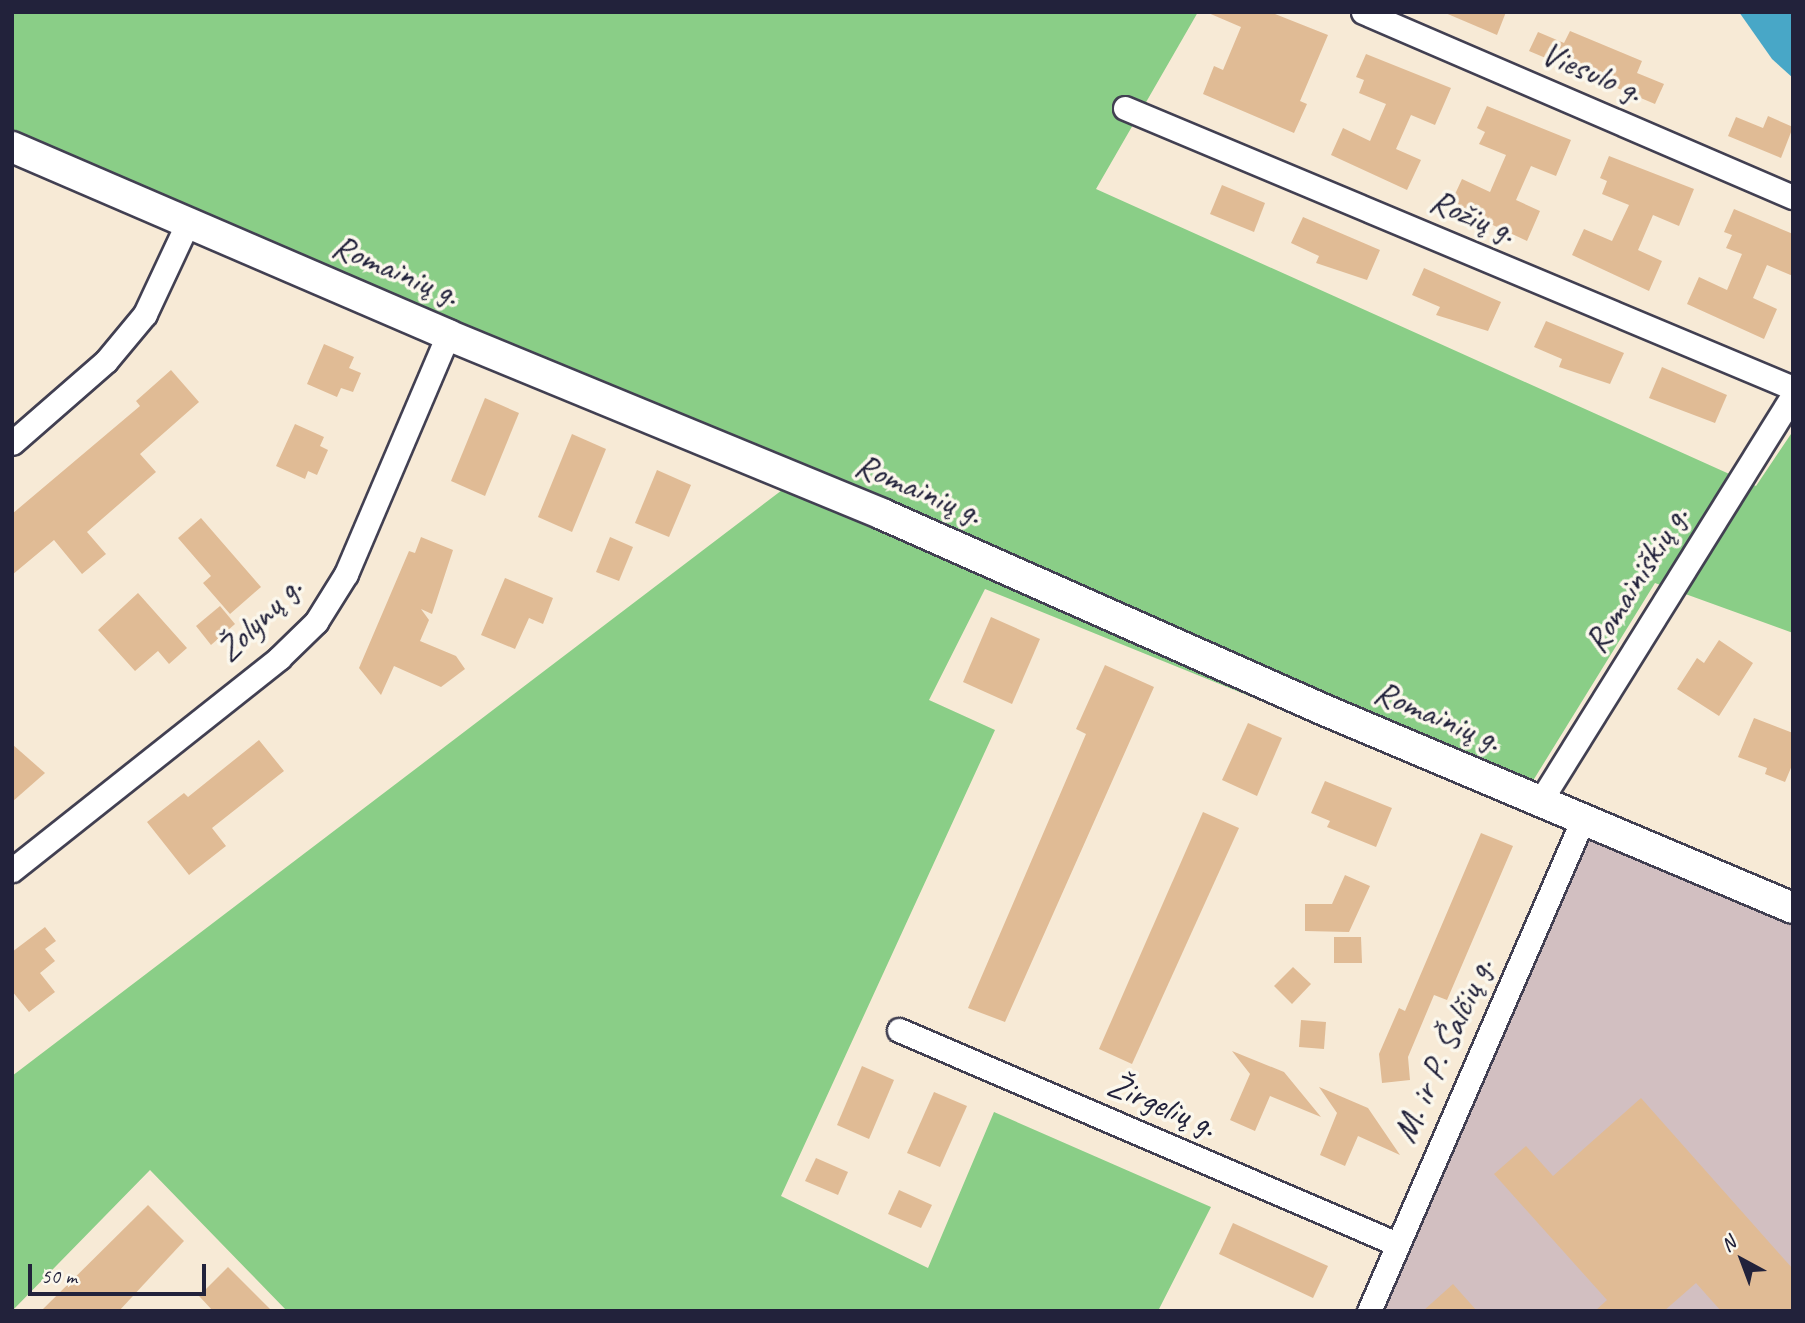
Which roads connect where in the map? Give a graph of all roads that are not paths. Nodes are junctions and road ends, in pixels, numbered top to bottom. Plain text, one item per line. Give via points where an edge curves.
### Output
1 (1363, 12) edge
2 (1125, 108) dead end
3 (12, 146) edge
4 (1793, 197) edge
5 (188, 222) junction
6 (448, 335) junction
7 (1793, 388) edge
8 (1793, 396) edge
9 (12, 443) edge
10 (1541, 800) junction
11 (1583, 818) junction
12 (12, 870) edge
13 (1793, 908) edge
14 (899, 1030) dead end
15 (1397, 1244) junction
16 (1369, 1311) edge

1 - 4 street, Viesulo g.
2 - 7 street, Rožių g.
3 - 5 main road, Romainių g.
5 - 6 main road, Romainių g.
5 - 9 street via 145,314 106,361
6 - 10 main road, Romainių g. via 882,514 1329,712
6 - 12 street, Žolynų g. via 346,574 316,622 279,658
8 - 10 street, Romainiškių g.
10 - 11 main road, Romainių g.
11 - 13 main road, Romainių g.
11 - 15 street, M. ir P. Šalčių g.
14 - 15 street, Žirgelių g.
15 - 16 street, M. ir P. Šalčių g.

